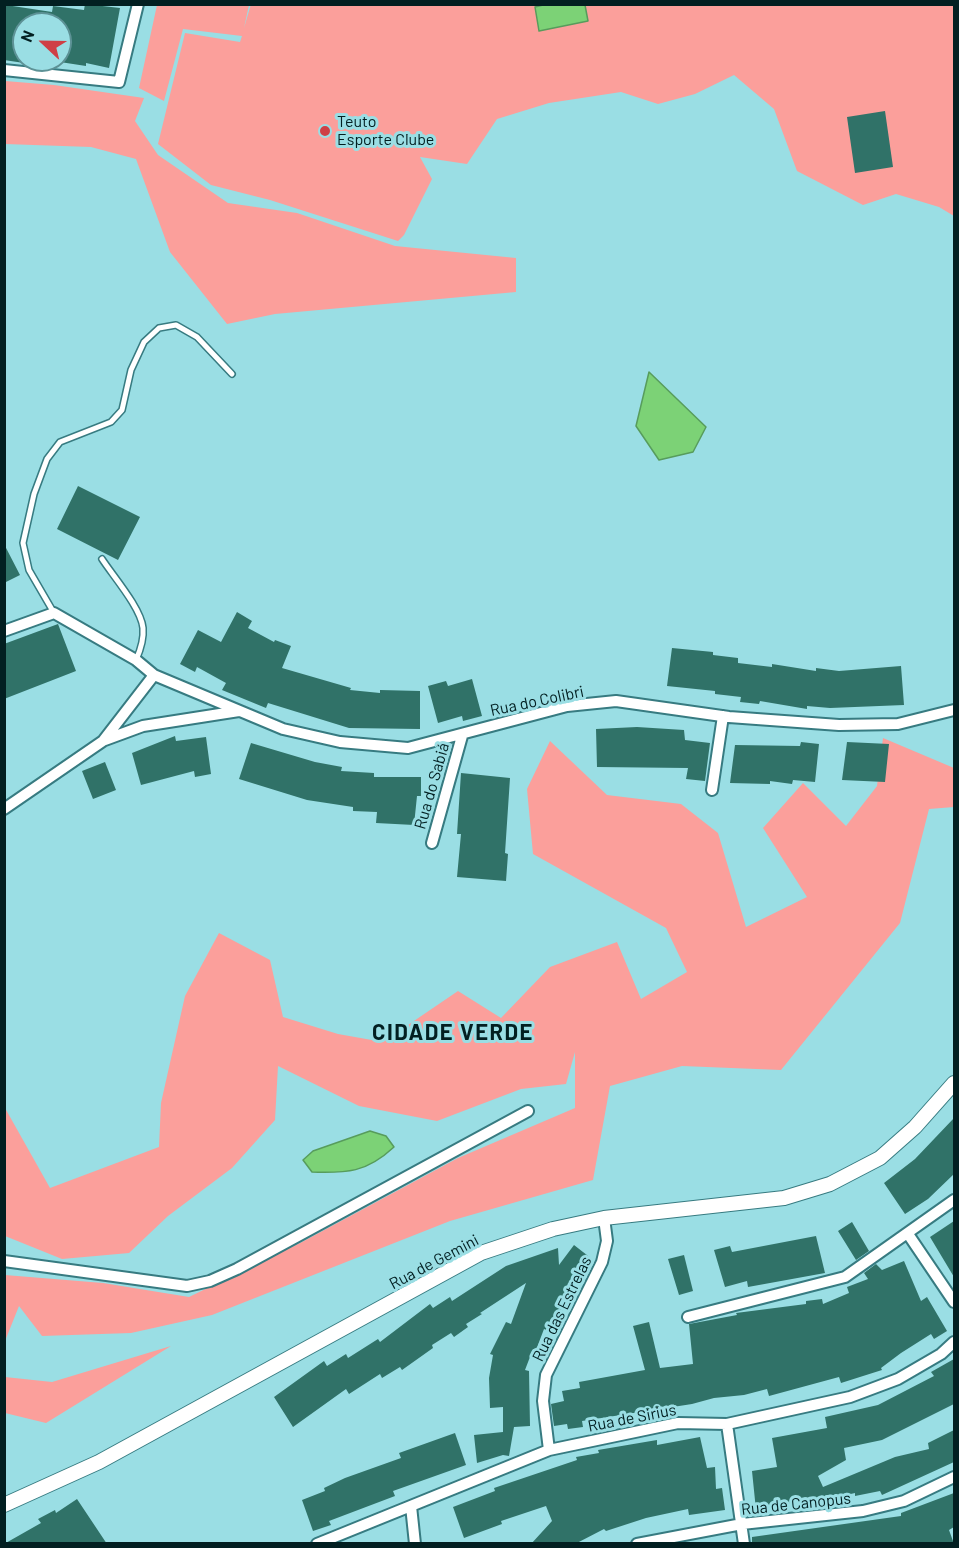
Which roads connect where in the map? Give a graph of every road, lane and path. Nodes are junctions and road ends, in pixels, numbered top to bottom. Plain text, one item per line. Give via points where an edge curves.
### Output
1 (138, 4) edge
2 (4, 70) edge
3 (232, 374) dead end
4 (102, 558) dead end
5 (54, 613) junction
6 (4, 631) edge
7 (136, 660) junction
8 (154, 675) junction
9 (954, 710) edge
10 (239, 711) junction
11 (723, 716) junction
12 (462, 736) junction
13 (103, 741) junction
14 (712, 790) dead end
15 (4, 809) edge
16 (432, 843) dead end
17 (954, 1083) edge
18 (528, 1111) dead end
19 (954, 1200) edge
20 (604, 1218) junction
21 (908, 1234) junction
22 (4, 1261) edge
23 (954, 1302) edge
24 (688, 1317) dead end
25 (954, 1342) edge
26 (727, 1424) junction
27 (549, 1450) junction
28 (954, 1477) edge
29 (4, 1504) edge
30 (411, 1506) junction
31 (742, 1524) junction
32 (317, 1544) edge
33 (415, 1544) edge
34 (637, 1544) edge
35 (744, 1544) edge

1 - 2 street via 119,82
3 - 5 lane via 197,336 176,325 159,328 144,342 131,370 122,410 111,422 60,442 47,459 23,543 29,570
4 - 7 lane via 137,611 143,628
5 - 6 street
5 - 7 street, Rua do Colibri
7 - 8 street, Rua do Colibri
8 - 10 street, Rua do Colibri
8 - 13 street
9 - 11 street, Rua do Colibri via 898,724 851,725
10 - 12 street, Rua do Colibri via 283,729 340,742 408,748
10 - 13 street via 143,726
11 - 12 street, Rua do Colibri via 616,701 567,706
11 - 14 street
12 - 16 street, Rua do Sabiá
13 - 15 street
17 - 20 street, Rua de Gemini via 915,1127 880,1158 830,1185 784,1198
18 - 22 street via 210,1281 188,1286
19 - 21 street
20 - 27 street, Rua das Estrelas via 607,1241 602,1262 546,1376 543,1401
20 - 29 street, Rua de Gemini via 553,1229 481,1253 99,1462
21 - 23 street
21 - 24 street via 845,1277
25 - 26 street, Rua de Sirius via 941,1354 898,1378 850,1397
26 - 27 street, Rua de Sirius via 678,1423
26 - 31 street
27 - 30 street, Rua de Sirius
28 - 31 street, Rua de Canopus via 904,1501 863,1511
30 - 32 street, Rua de Sirius
30 - 33 street
31 - 34 street, Rua de Canopus
31 - 35 street

